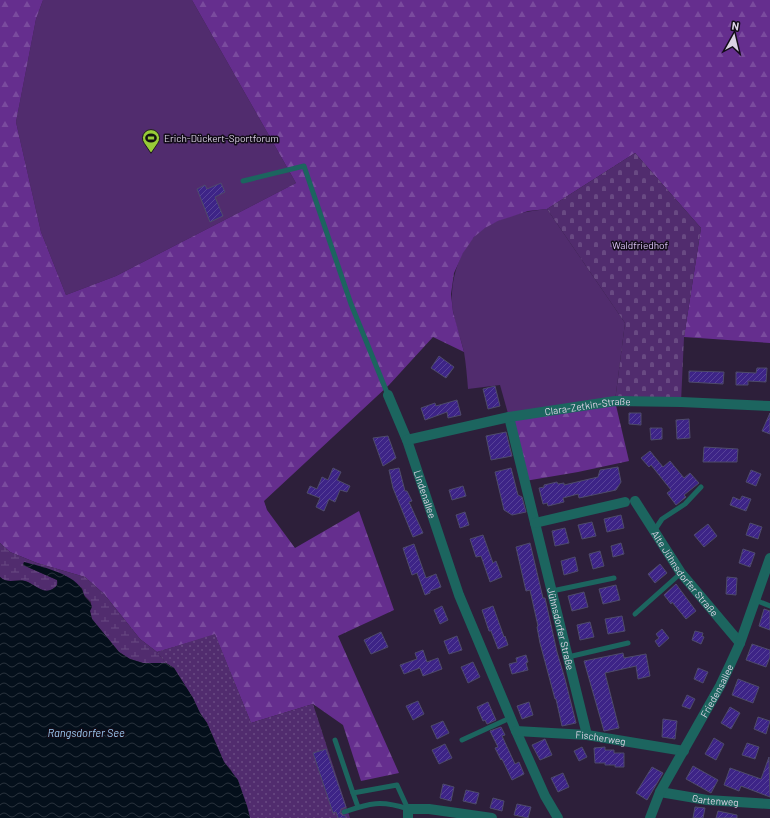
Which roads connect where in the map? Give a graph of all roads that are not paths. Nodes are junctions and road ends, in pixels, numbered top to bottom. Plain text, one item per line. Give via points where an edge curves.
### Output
1 (243, 181) dead end
2 (388, 395) joint
3 (770, 406) edge
4 (509, 417) junction
5 (408, 440) junction
6 (701, 487) dead end
7 (535, 523) junction
8 (654, 531) junction
9 (770, 558) edge
10 (682, 573) junction
11 (614, 578) dead end
12 (552, 591) junction
13 (755, 600) junction
14 (770, 606) edge
15 (635, 614) dead end
16 (740, 643) junction
17 (628, 644) dead end
18 (568, 657) junction
19 (510, 718) junction
20 (516, 731) junction
21 (587, 735) junction
22 (335, 740) dead end
23 (462, 740) dead end
24 (684, 751) junction
25 (660, 792) junction
26 (353, 793) junction
27 (770, 804) edge
28 (358, 807) junction
29 (344, 812) dead end
30 (408, 813) edge
31 (492, 818) edge
32 (558, 818) edge
33 (650, 818) edge

1 - 2 lane, Lindenallee via 304,166 351,304
2 - 5 street, Lindenallee
3 - 4 street, Clara-Zetkin-Straße via 615,401
4 - 5 street, Clara-Zetkin-Straße
4 - 7 street, Jühnsdorfer Straße
5 - 19 street, Lindenallee via 459,594
6 - 8 lane via 685,504 662,519
7 - 8 street, Alte Jühnsdorfer Straße via 630,502
7 - 12 street, Jühnsdorfer Straße
8 - 10 street, Alte Jühnsdorfer Straße
9 - 13 street, Friedensallee
10 - 15 lane
10 - 16 street, Alte Jühnsdorfer Straße
11 - 12 lane
12 - 18 street, Jühnsdorfer Straße
13 - 14 lane
13 - 16 street, Friedensallee
16 - 24 street, Friedensallee via 720,686
17 - 18 lane
18 - 21 street, Jühnsdorfer Straße
19 - 20 street, Lindenallee
19 - 23 lane
20 - 21 street, Fischerweg
20 - 32 street, Lindenallee via 545,796
21 - 24 street, Fischerweg
22 - 26 lane
24 - 25 street, Friedensallee
25 - 27 street, Gartenweg via 707,800
25 - 33 street, Friedensallee
26 - 28 lane
26 - 30 lane via 397,785
28 - 29 lane
28 - 30 lane via 383,803 396,805
30 - 31 street via 429,809

